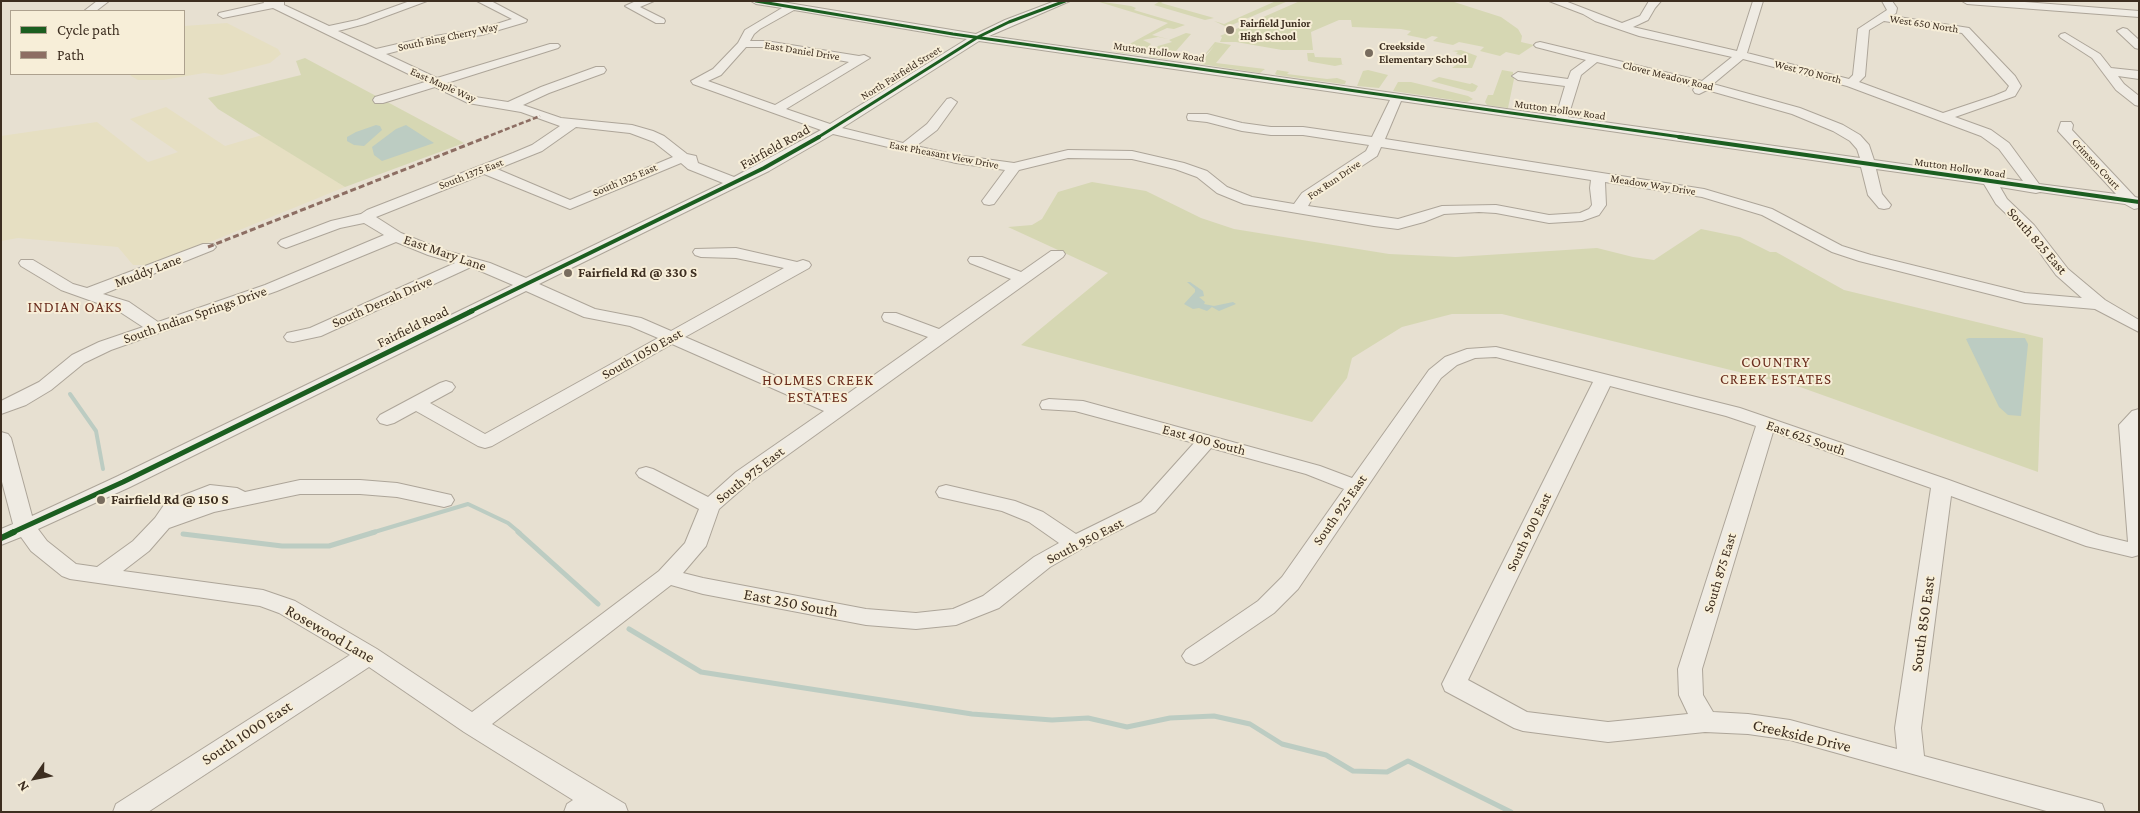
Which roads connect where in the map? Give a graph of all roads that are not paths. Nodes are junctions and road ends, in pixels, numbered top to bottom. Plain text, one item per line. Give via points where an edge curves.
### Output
1 (104, 1) edge
2 (289, 1) edge
3 (422, 1) edge
4 (482, 1) edge
5 (649, 1) edge
6 (756, 1) edge
7 (1065, 1) edge
8 (1554, 1) edge
9 (1656, 1) edge
10 (1758, 1) edge
11 (1887, 1) edge
12 (1967, 1) edge
13 (271, 3) edge
14 (792, 5) edge
15 (90, 10) edge
16 (2139, 14) edge
17 (223, 15) dead end
18 (1882, 17) junction
19 (660, 21) dead end
20 (1623, 27) junction
21 (328, 30) junction
22 (2065, 36) dead end
23 (978, 37) junction
24 (744, 44) junction
25 (1540, 45) dead end
26 (554, 46) dead end
27 (375, 53) junction
28 (1741, 55) junction
29 (1596, 58) junction
30 (600, 70) dead end
31 (2108, 71) junction
32 (2139, 75) edge
33 (1518, 76) dead end
34 (436, 82) junction
35 (1572, 83) junction
36 (1851, 83) junction
37 (1705, 85) junction
38 (1694, 95) dead end
39 (1397, 97) junction
40 (379, 100) dead end
41 (951, 102) dead end
42 (2139, 102) edge
43 (511, 106) junction
44 (776, 109) junction
45 (1944, 116) junction
46 (1193, 117) dead end
47 (1561, 120) junction
48 (572, 124) junction
49 (2066, 125) dead end
50 (831, 129) junction
51 (1377, 142) junction
52 (905, 148) junction
53 (682, 158) junction
54 (1868, 165) junction
55 (1014, 167) junction
56 (484, 169) junction
57 (1599, 176) junction
58 (740, 179) junction
59 (1990, 182) junction
60 (2036, 189) junction
61 (989, 201) dead end
62 (2136, 204) edge
63 (1884, 205) dead end
64 (1298, 210) junction
65 (366, 218) junction
66 (396, 236) junction
67 (286, 243) dead end
68 (208, 248) dead end
69 (701, 252) dead end
70 (1056, 254) dead end
71 (976, 260) dead end
72 (470, 262) junction
73 (27, 263) dead end
74 (1023, 278) junction
75 (527, 285) junction
76 (87, 294) junction
77 (2099, 304) junction
78 (890, 317) dead end
79 (2139, 327) edge
80 (156, 328) junction
81 (941, 336) junction
82 (293, 337) dead end
83 (672, 338) junction
84 (1473, 353) joint
85 (1604, 379) junction
86 (446, 387) dead end
87 (415, 404) junction
88 (1049, 405) dead end
89 (1, 408) edge
90 (838, 410) junction
91 (2139, 415) edge
92 (387, 419) dead end
93 (1766, 424) junction
94 (1, 438) edge
95 (1207, 440) junction
96 (646, 473) dead end
97 (1942, 484) junction
98 (1357, 486) junction
99 (946, 492) dead end
100 (248, 497) joint
101 (444, 500) dead end
102 (710, 506) junction
103 (24, 526) junction
104 (1, 538) edge
105 (1075, 543) junction
106 (2137, 546) edge
107 (102, 575) junction
108 (667, 576) junction
109 (916, 621) joint
110 (369, 655) junction
111 (1194, 656) dead end
112 (1454, 684) joint
113 (1704, 722) junction
114 (473, 725) junction
115 (1912, 763) junction
116 (595, 807) edge
117 (140, 808) edge
118 (2092, 812) edge

1 - 15 street
2 - 13 street
3 - 21 street
4 - 27 street, South Bing Cherry Way via 522,20 482,32 428,40
5 - 19 street via 630,6
6 - 14 street, Mutton Hollow Road
7 - 23 street, North Fairfield Street
8 - 20 street, West 770 North
9 - 20 street via 1644,18
10 - 28 street
11 - 18 street via 1892,11
12 - 16 street
13 - 17 street
13 - 21 street, East Maple Way
14 - 23 street, Mutton Hollow Road
14 - 24 street via 749,32
18 - 36 street via 1864,29 1859,76
18 - 45 street, West 650 North via 1966,30 2015,86 1998,99
20 - 28 street, West 770 North
21 - 27 street, East Maple Way
22 - 31 street via 2096,56
23 - 39 street, Mutton Hollow Road
23 - 50 street, North Fairfield Street
24 - 44 street via 717,72 697,82
24 - 44 street, East Daniel Drive via 766,44 864,58
25 - 29 street, Clover Meadow Road
26 - 34 street
27 - 34 street, East Maple Way
28 - 36 street, West 770 North
28 - 37 street
29 - 35 street via 1578,70
29 - 37 street, Clover Meadow Road
30 - 43 street
31 - 32 street
31 - 42 street via 2120,87
33 - 35 street
34 - 40 street
34 - 43 street, East Maple Way via 472,100
35 - 47 street
36 - 45 street, West 770 North
37 - 38 street
37 - 54 street, Clover Meadow Road via 1796,111 1838,128 1864,148
39 - 47 street, Mutton Hollow Road
39 - 51 street, Fox Run Drive
41 - 52 street via 932,127
43 - 48 street, East Maple Way
44 - 50 street
45 - 60 street, West 770 North via 1997,140
46 - 51 street, Meadow Way Drive via 1271,131 1303,131
47 - 54 street, Mutton Hollow Road
48 - 53 street, East Maple Way via 632,129 659,139
48 - 56 street, South 1375 East via 537,148
49 - 62 street, Crimson Court via 2065,131
50 - 52 street, East Pheasant View Drive
50 - 58 street, Fairfield Road
51 - 57 street, Meadow Way Drive
51 - 64 street, Fox Run Drive via 1372,154 1307,196
52 - 55 street, East Pheasant View Drive
53 - 56 street, South 1325 East via 640,172 570,205
53 - 58 street, East Maple Way via 697,168
54 - 59 street, Mutton Hollow Road
54 - 63 street, Clover Meadow Road via 1876,195
55 - 61 street
55 - 64 street, East Pheasant View Drive via 1068,154 1132,155 1202,174 1222,190 1249,201
56 - 65 street, South 1375 East
57 - 64 street, East Pheasant View Drive via 1599,205 1594,212 1582,217 1550,219 1479,208 1442,210 1398,224
57 - 77 street, Meadow Way Drive via 1704,192 1747,204 1837,249 1865,258 2025,298
58 - 75 street, Fairfield Road
59 - 60 street, Mutton Hollow Road
59 - 77 street, South 825 East via 2062,272
60 - 62 street, Mutton Hollow Road
65 - 66 street, East Mary Lane
65 - 67 street via 336,224
66 - 72 street, East Mary Lane
66 - 80 street, South Indian Springs Drive via 271,288
68 - 76 street, Muddy Lane
69 - 83 street, South 1050 East via 736,253 804,265
70 - 74 street, South 975 East
71 - 74 street
72 - 75 street, East Mary Lane
72 - 82 street, South Derrah Drive via 315,332
73 - 76 street via 67,287
74 - 81 street, South 975 East
75 - 83 street, East Mary Lane via 590,313 635,322
75 - 103 street, Fairfield Road via 123,482
76 - 80 street via 124,306
77 - 79 street, South 825 East
78 - 81 street
80 - 89 street, South Indian Springs Drive via 78,359 44,386
81 - 90 street, South 975 East
83 - 87 street, South 1050 East via 485,442
83 - 90 street, East Mary Lane
84 - 85 street, East 625 South via 1496,352
84 - 98 street, South 925 East via 1451,361 1435,374
85 - 93 street, East 625 South via 1733,412
85 - 112 street, South 900 East
86 - 87 street
87 - 92 street
88 - 95 street, East 400 South via 1076,404
90 - 102 street, South 975 East via 743,477
91 - 106 street via 2129,425
93 - 97 street, East 625 South
93 - 113 street, South 875 East via 1690,669 1692,695
94 - 103 street
95 - 98 street, East 400 South
95 - 105 street, South 950 East via 1148,507
96 - 102 street
97 - 106 street, East 625 South via 2094,541
97 - 115 street, South 850 East via 1908,728
98 - 111 street, South 925 East via 1290,583 1266,607
99 - 105 street via 1008,506 1036,517
100 - 101 street via 300,487 360,487 397,490
100 - 107 street via 210,492 173,507 141,546
102 - 108 street, South 975 East via 695,546
103 - 104 street, Fairfield Road
103 - 107 street, Rosewood Lane via 39,546 70,570
105 - 109 street, South 950 East via 1042,562 991,602 956,617
107 - 110 street, Rosewood Lane via 263,598 287,607
108 - 109 street, East 250 South via 856,615
108 - 114 street, South 975 East
110 - 114 street, Rosewood Lane
110 - 117 street, South 1000 East
112 - 113 street, Creekside Drive via 1522,721 1608,732
113 - 115 street, Creekside Drive via 1790,730
114 - 116 street, Rosewood Lane
115 - 118 street, Creekside Drive

